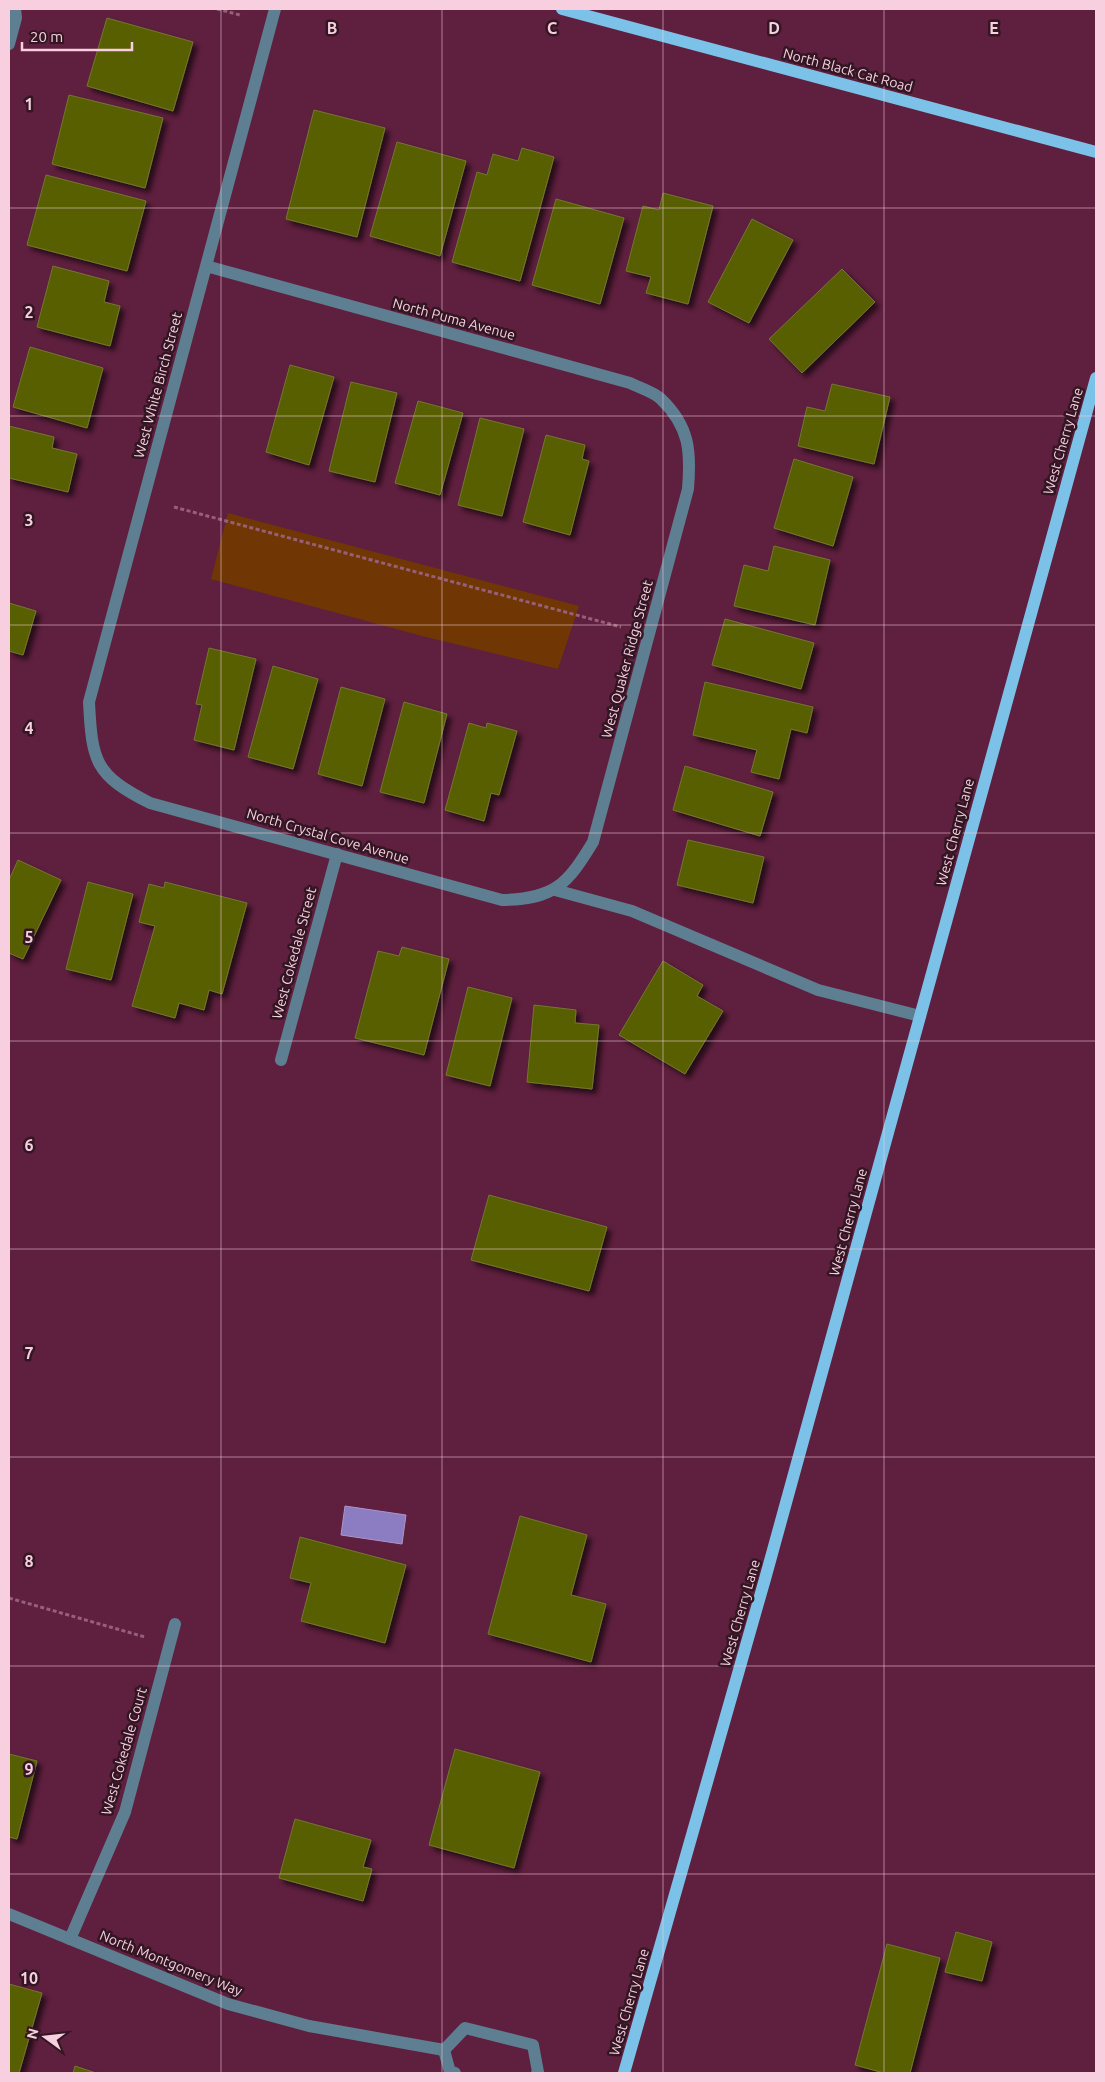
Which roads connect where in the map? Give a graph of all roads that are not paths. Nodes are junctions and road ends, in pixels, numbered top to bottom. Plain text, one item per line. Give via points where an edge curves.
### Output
1 (15, 9) edge
2 (275, 9) edge
3 (562, 9) edge
4 (9, 44) edge
5 (1096, 152) edge
6 (206, 266) junction
7 (1096, 378) edge
8 (681, 424) joint
9 (102, 770) joint
10 (337, 854) junction
11 (555, 890) junction
12 (920, 1016) junction
13 (281, 1060) dead end
14 (175, 1624) dead end
15 (9, 1914) edge
16 (70, 1939) junction
17 (444, 2050) junction
18 (455, 2073) edge
19 (540, 2073) edge
20 (624, 2073) edge

1 - 4 street via 16,18
2 - 6 street, West White Birch Street
3 - 5 main road, North Black Cat Road
6 - 8 street, North Puma Avenue via 630,383 660,398
6 - 9 street, West White Birch Street via 89,702 91,738
7 - 12 main road, West Cherry Lane
8 - 11 street, West Quaker Ridge Street via 691,455 688,488 593,842 577,868
9 - 10 street, North Crystal Cove Avenue via 121,788 150,803
10 - 11 street, North Crystal Cove Avenue via 502,900 529,900
10 - 13 street, West Cokedale Street
11 - 12 street via 632,911 818,990
12 - 20 main road, West Cherry Lane via 765,1579
14 - 16 street, West Cokedale Court via 124,1812
15 - 16 street, North Montgomery Way
16 - 17 street, North Montgomery Way via 228,2004 309,2026
17 - 18 street via 450,2072
17 - 19 street via 465,2028 533,2045

